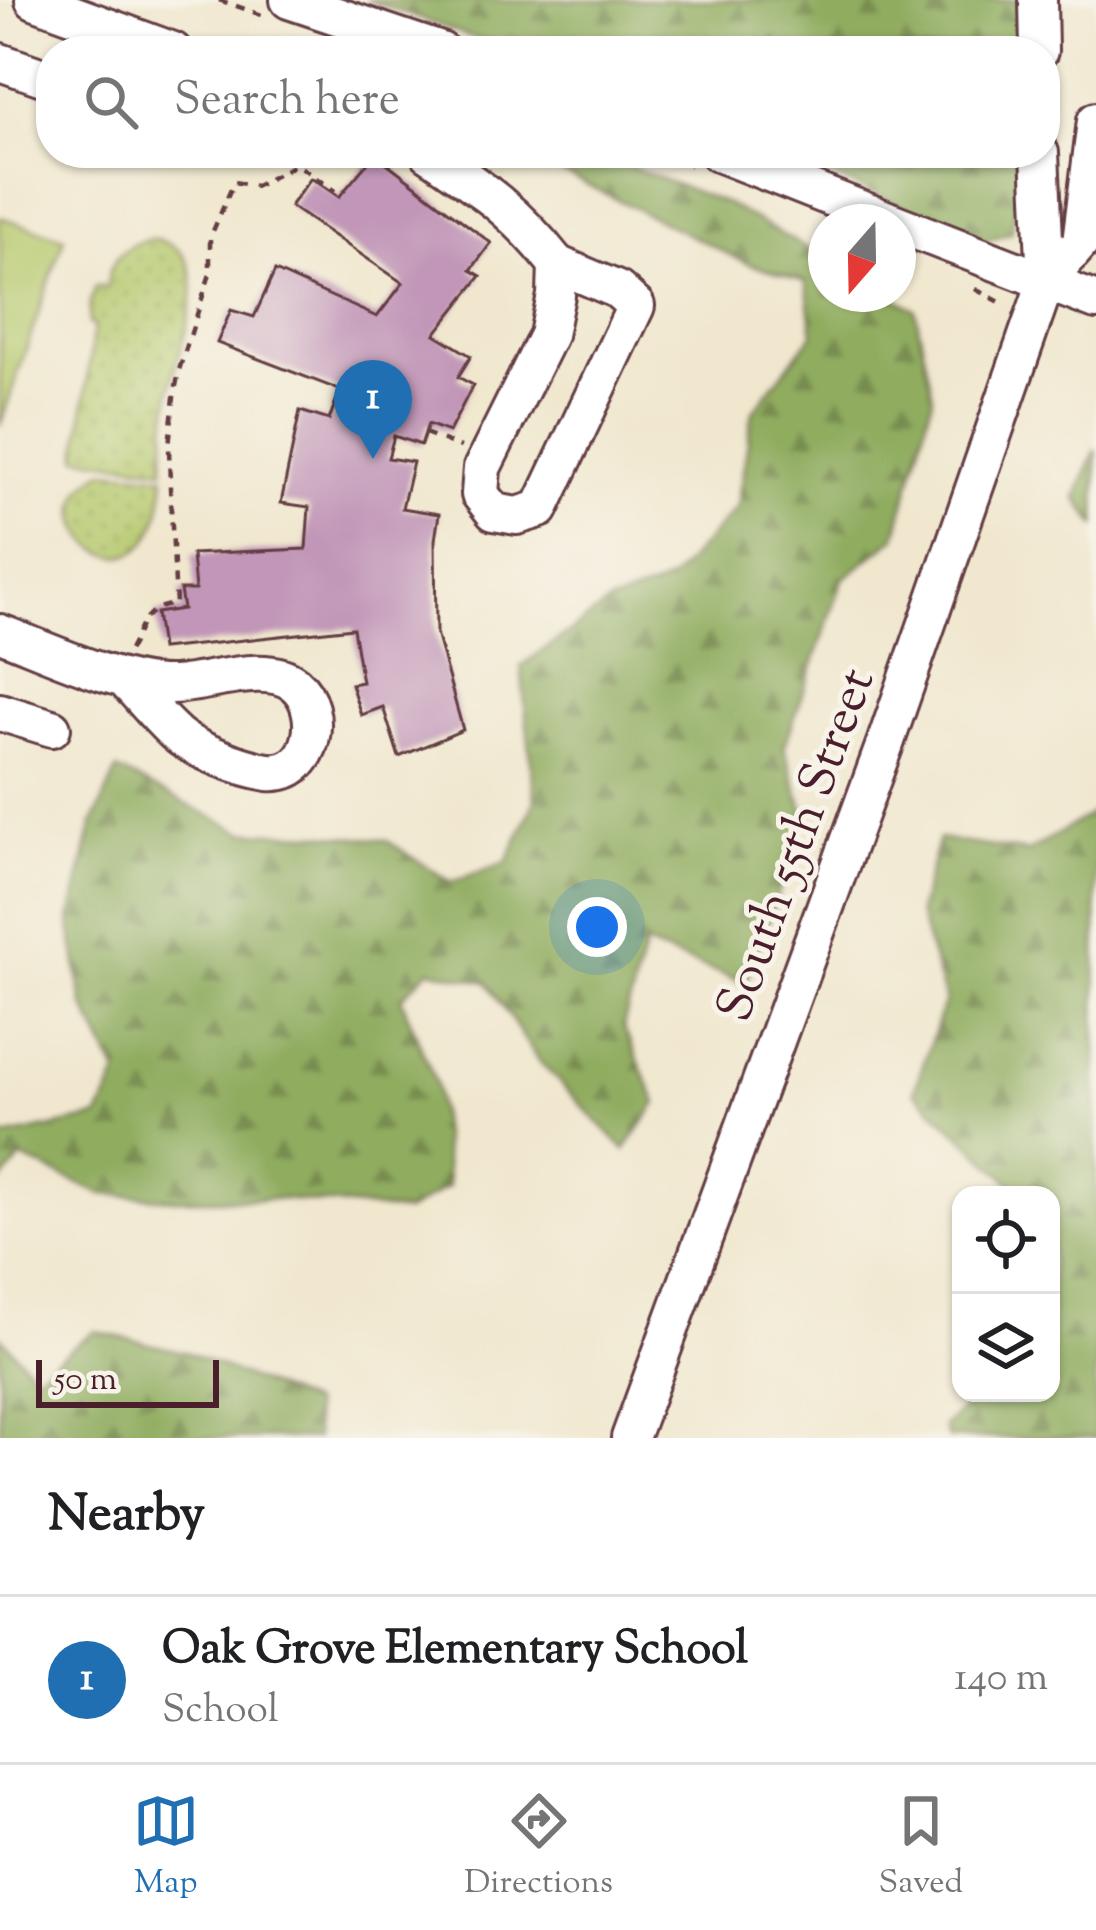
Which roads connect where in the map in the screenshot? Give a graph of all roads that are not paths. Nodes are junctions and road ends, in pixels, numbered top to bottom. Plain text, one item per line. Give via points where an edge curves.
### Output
1 (34, 0) edge
2 (289, 0) edge
3 (1038, 0) edge
4 (132, 36) edge
5 (396, 36) edge
6 (1039, 36) edge
7 (0, 62) edge
8 (36, 75) edge
9 (1096, 121) edge
10 (451, 168) edge
11 (756, 168) edge
12 (1041, 168) edge
13 (847, 204) edge
14 (916, 231) edge
15 (556, 264) junction
16 (1046, 282) junction
17 (1096, 301) edge
18 (0, 633) edge
19 (125, 667) junction
20 (0, 712) edge
21 (52, 728) dead end
22 (630, 1438) edge

1 - 4 street
2 - 5 street
3 - 6 street
7 - 8 street
9 - 16 street, South 55th Street via 1081,242
10 - 15 street via 529,228
11 - 13 street
12 - 16 street, South 55th Street
14 - 16 street
15 - 15 street via 548,335 482,468 480,494 494,512 540,509 637,306
16 - 17 street
16 - 22 street, South 55th Street
18 - 19 street
19 - 19 street via 176,735 198,748 272,772 287,770 312,738 310,704 285,678 167,686
20 - 21 street

